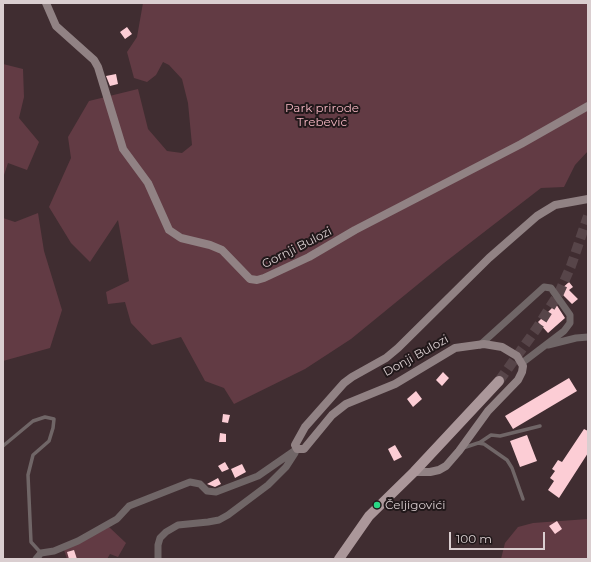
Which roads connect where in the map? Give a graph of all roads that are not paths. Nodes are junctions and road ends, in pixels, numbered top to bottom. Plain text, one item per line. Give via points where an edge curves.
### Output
1 (46, 3) edge
2 (588, 106) edge
3 (588, 199) edge
4 (588, 337) edge
5 (480, 344) junction
6 (546, 346) junction
7 (522, 363) junction
8 (499, 380) tunnel mouth
9 (540, 426) dead end
10 (478, 444) junction
11 (3, 446) edge
12 (297, 449) junction
13 (460, 449) junction
14 (414, 472) junction
15 (523, 499) dead end
16 (38, 556) edge
17 (158, 559) edge
18 (339, 559) edge

1 - 2 street, Gornji Bulozi via 60,31 94,60 98,67 123,149 148,183 169,230 182,238 222,250 250,279 264,278 314,254
3 - 12 street, Donji Bulozi via 555,205 544,210 516,234 398,348 344,383 297,439 294,445
4 - 6 street
5 - 6 street via 540,290 548,287 570,315 570,323
5 - 7 street, Donji Bulozi via 502,347 517,356
5 - 12 street, Donji Bulozi via 455,348 395,384 346,404 332,415 304,449
6 - 7 street
7 - 13 street via 522,372 518,380 488,411
8 - 14 main road
9 - 10 lane via 500,436 491,435
10 - 13 lane
10 - 15 lane via 491,447 508,460
11 - 16 lane via 33,420 45,416 54,420 49,441 33,455 28,475 31,542
12 - 16 street via 248,481 211,492 200,484 190,482 129,506 117,520 78,541
12 - 17 street, Donji Bulozi via 286,467 273,480 228,515 219,520 178,525 166,532 160,538
13 - 14 street via 446,466 439,470
14 - 18 main road via 369,516

